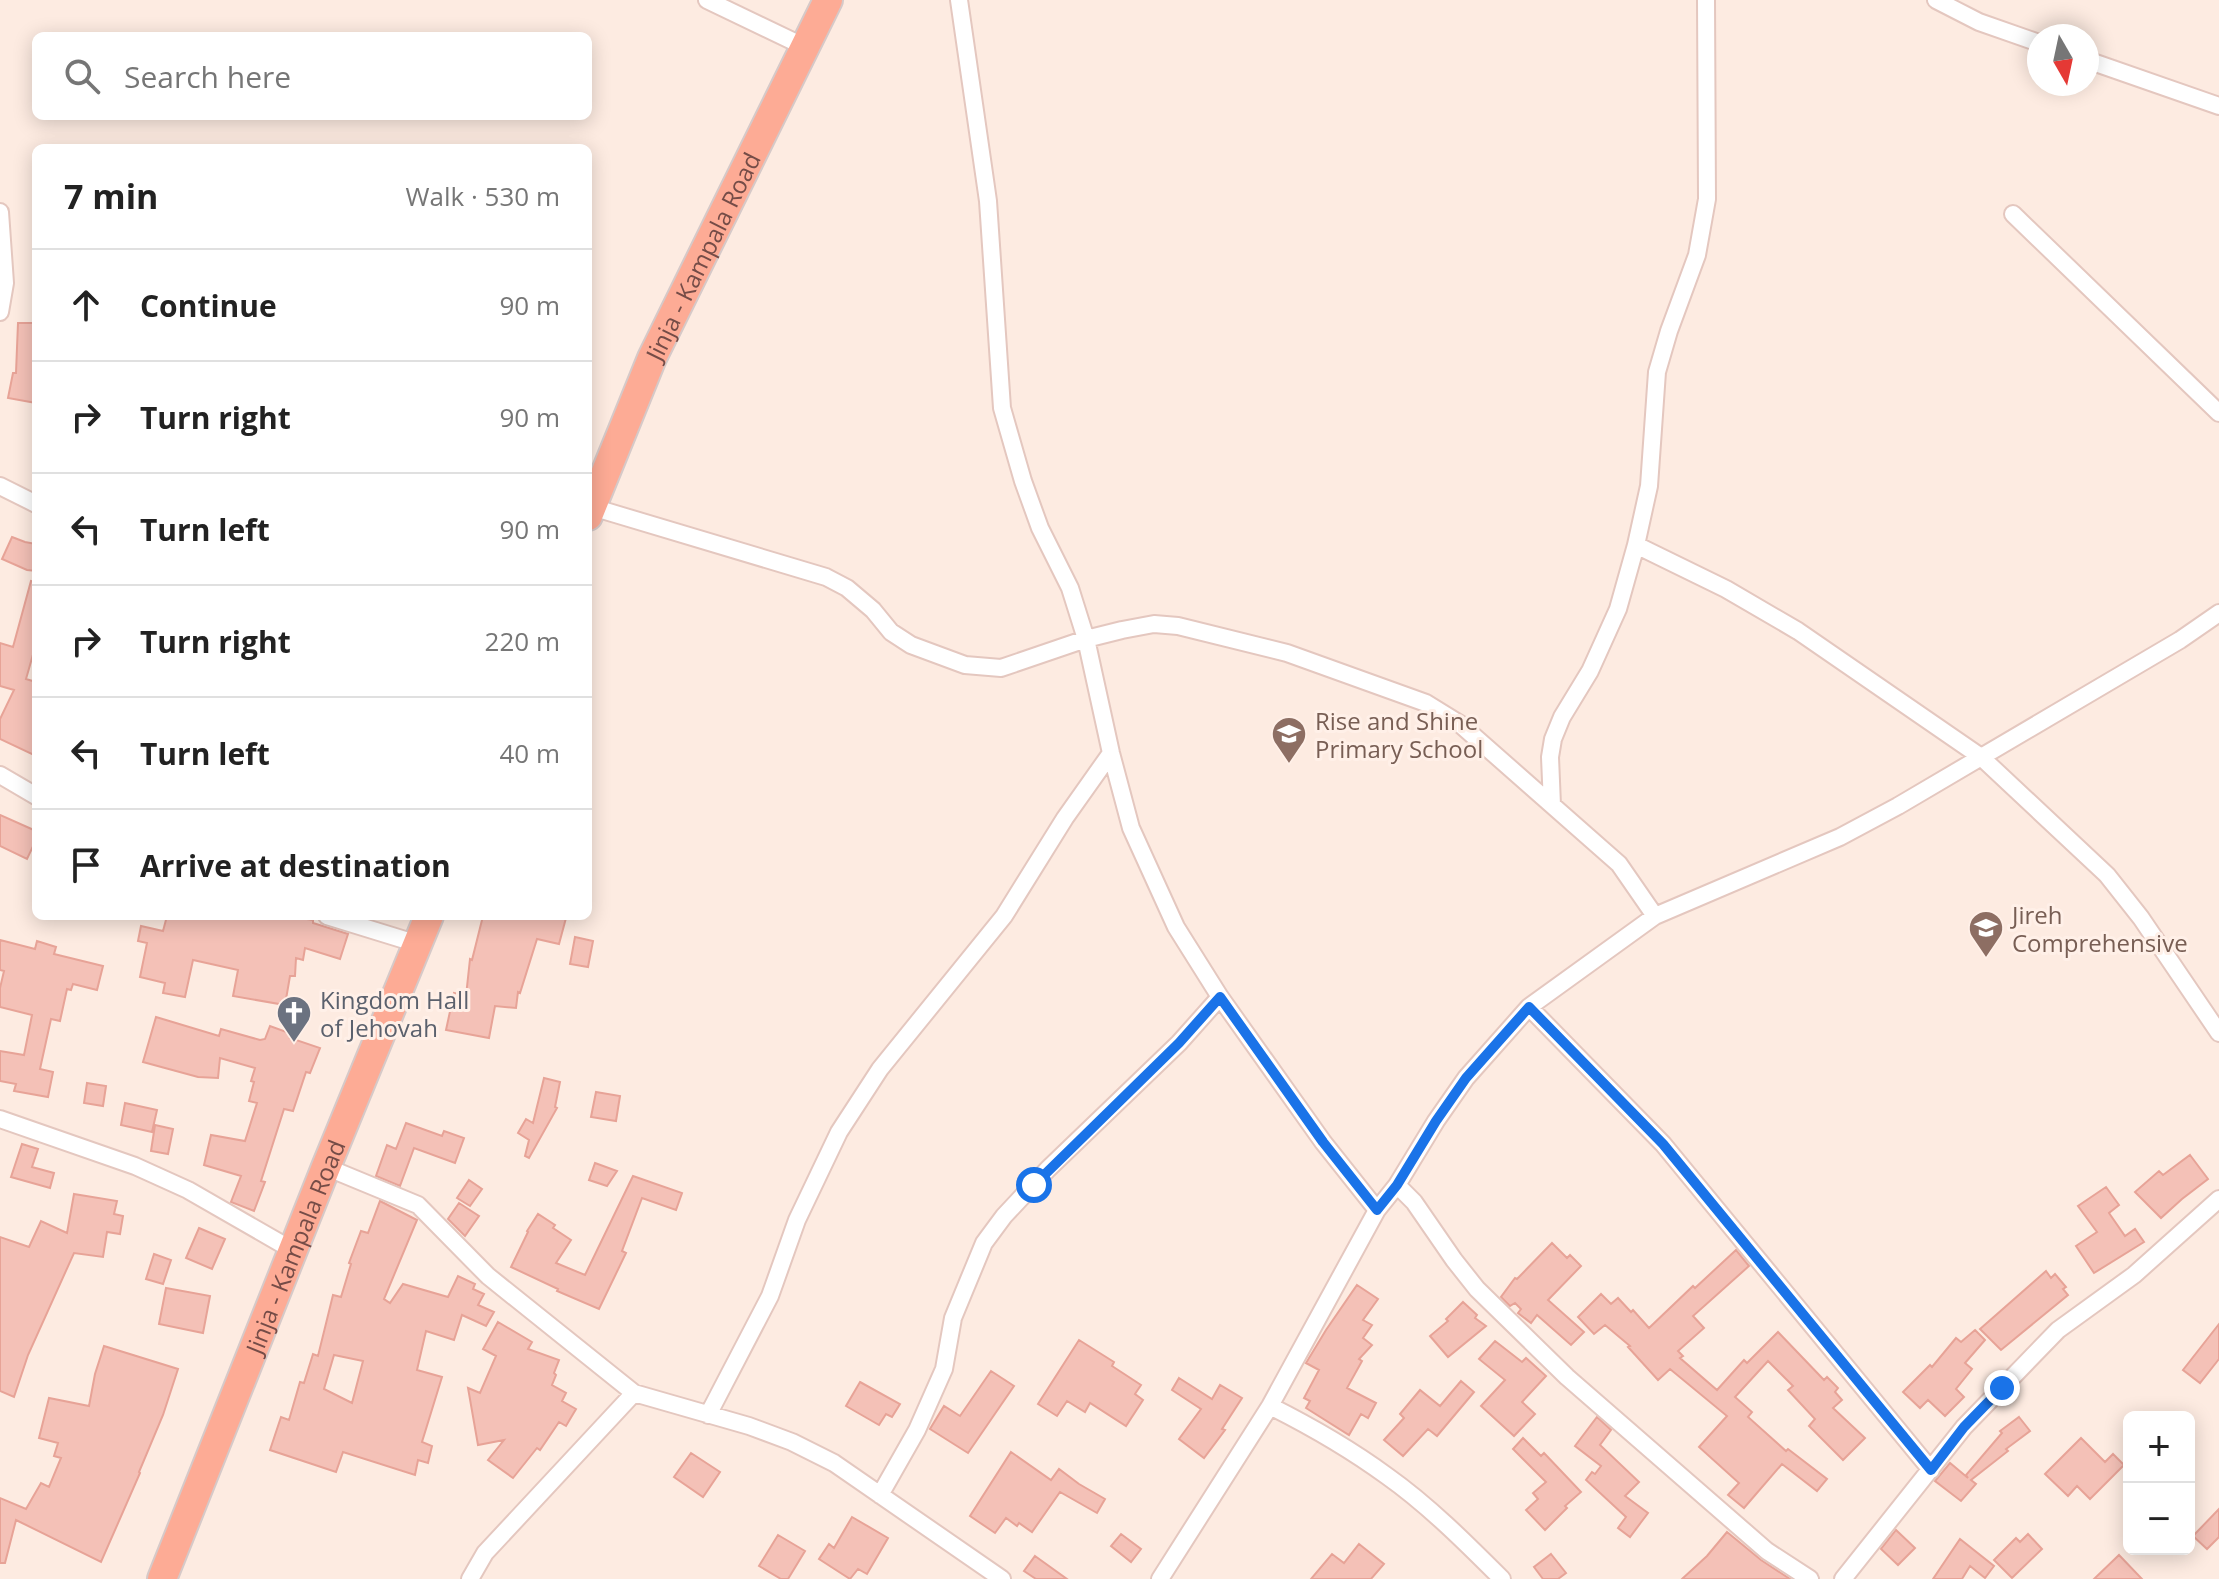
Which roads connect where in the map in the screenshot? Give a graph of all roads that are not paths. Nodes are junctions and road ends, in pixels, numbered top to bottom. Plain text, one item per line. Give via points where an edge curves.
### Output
1 (707, 0) edge
2 (828, 0) edge
3 (959, 0) edge
4 (1706, 0) edge
5 (1936, 0) edge
6 (2027, 39) edge
7 (805, 47) junction
8 (2099, 64) edge
9 (2219, 106) edge
10 (0, 212) edge
11 (2013, 214) dead end
12 (0, 312) edge
13 (2219, 413) edge
14 (0, 486) edge
15 (32, 502) edge
16 (592, 507) edge
17 (592, 513) edge
18 (1636, 545) junction
19 (2219, 613) edge
20 (1086, 639) junction
21 (1111, 753) junction
22 (1981, 757) junction
23 (0, 775) edge
24 (32, 794) edge
25 (1552, 805) junction
26 (1655, 916) junction
27 (340, 920) edge
28 (427, 920) edge
29 (418, 944) junction
30 (1220, 997) junction
31 (1529, 1007) junction
32 (2219, 1033) edge
33 (0, 1119) edge
34 (326, 1167) junction
35 (1397, 1185) junction
36 (2219, 1199) edge
37 (1377, 1210) junction
38 (294, 1251) junction
39 (634, 1393) junction
40 (1270, 1406) junction
41 (708, 1415) junction
42 (1931, 1470) junction
43 (880, 1495) junction
44 (162, 1579) edge
45 (470, 1579) edge
46 (1002, 1579) edge
47 (1160, 1579) edge
48 (1502, 1579) edge
49 (1810, 1579) edge
50 (1843, 1579) edge

1 - 7 street
2 - 7 highway, Jinja - Kampala Road
3 - 20 street via 988,201 1002,408 1040,528 1070,588
4 - 18 street via 1707,199 1697,255 1657,372 1649,486
5 - 6 street
7 - 16 highway, Jinja - Kampala Road via 652,358
8 - 9 street
10 - 12 street via 5,283
11 - 13 street
14 - 15 street
17 - 20 street via 826,577 847,588 911,645 965,665 1001,668
18 - 22 street via 1798,631
18 - 25 street via 1618,609 1553,739
19 - 22 street
20 - 21 street
20 - 25 street via 1154,624 1287,653 1426,703 1460,724
21 - 30 street via 1131,828 1152,877
21 - 41 street via 1004,916 880,1069 839,1132 797,1220 770,1296
22 - 26 street via 1840,837
22 - 32 street via 2107,875
23 - 24 street
25 - 26 street via 1619,864
26 - 31 street
27 - 29 street
28 - 29 highway, Jinja - Kampala Road
29 - 34 highway, Jinja - Kampala Road
30 - 37 street
30 - 43 street via 1048,1169 984,1243 953,1318 944,1369
31 - 35 street via 1466,1078
31 - 42 street via 1663,1144
33 - 38 street via 188,1190
34 - 38 highway, Jinja - Kampala Road
34 - 39 street via 418,1205 488,1276
35 - 37 street
35 - 49 street via 1477,1289 1567,1377 1767,1551
36 - 42 street via 2134,1275 2058,1330 1964,1427
37 - 40 street
38 - 44 highway, Jinja - Kampala Road
39 - 41 street
39 - 45 street via 485,1553
40 - 47 street
40 - 48 street via 1389,1477
41 - 43 street via 792,1442
42 - 50 street
43 - 46 street

